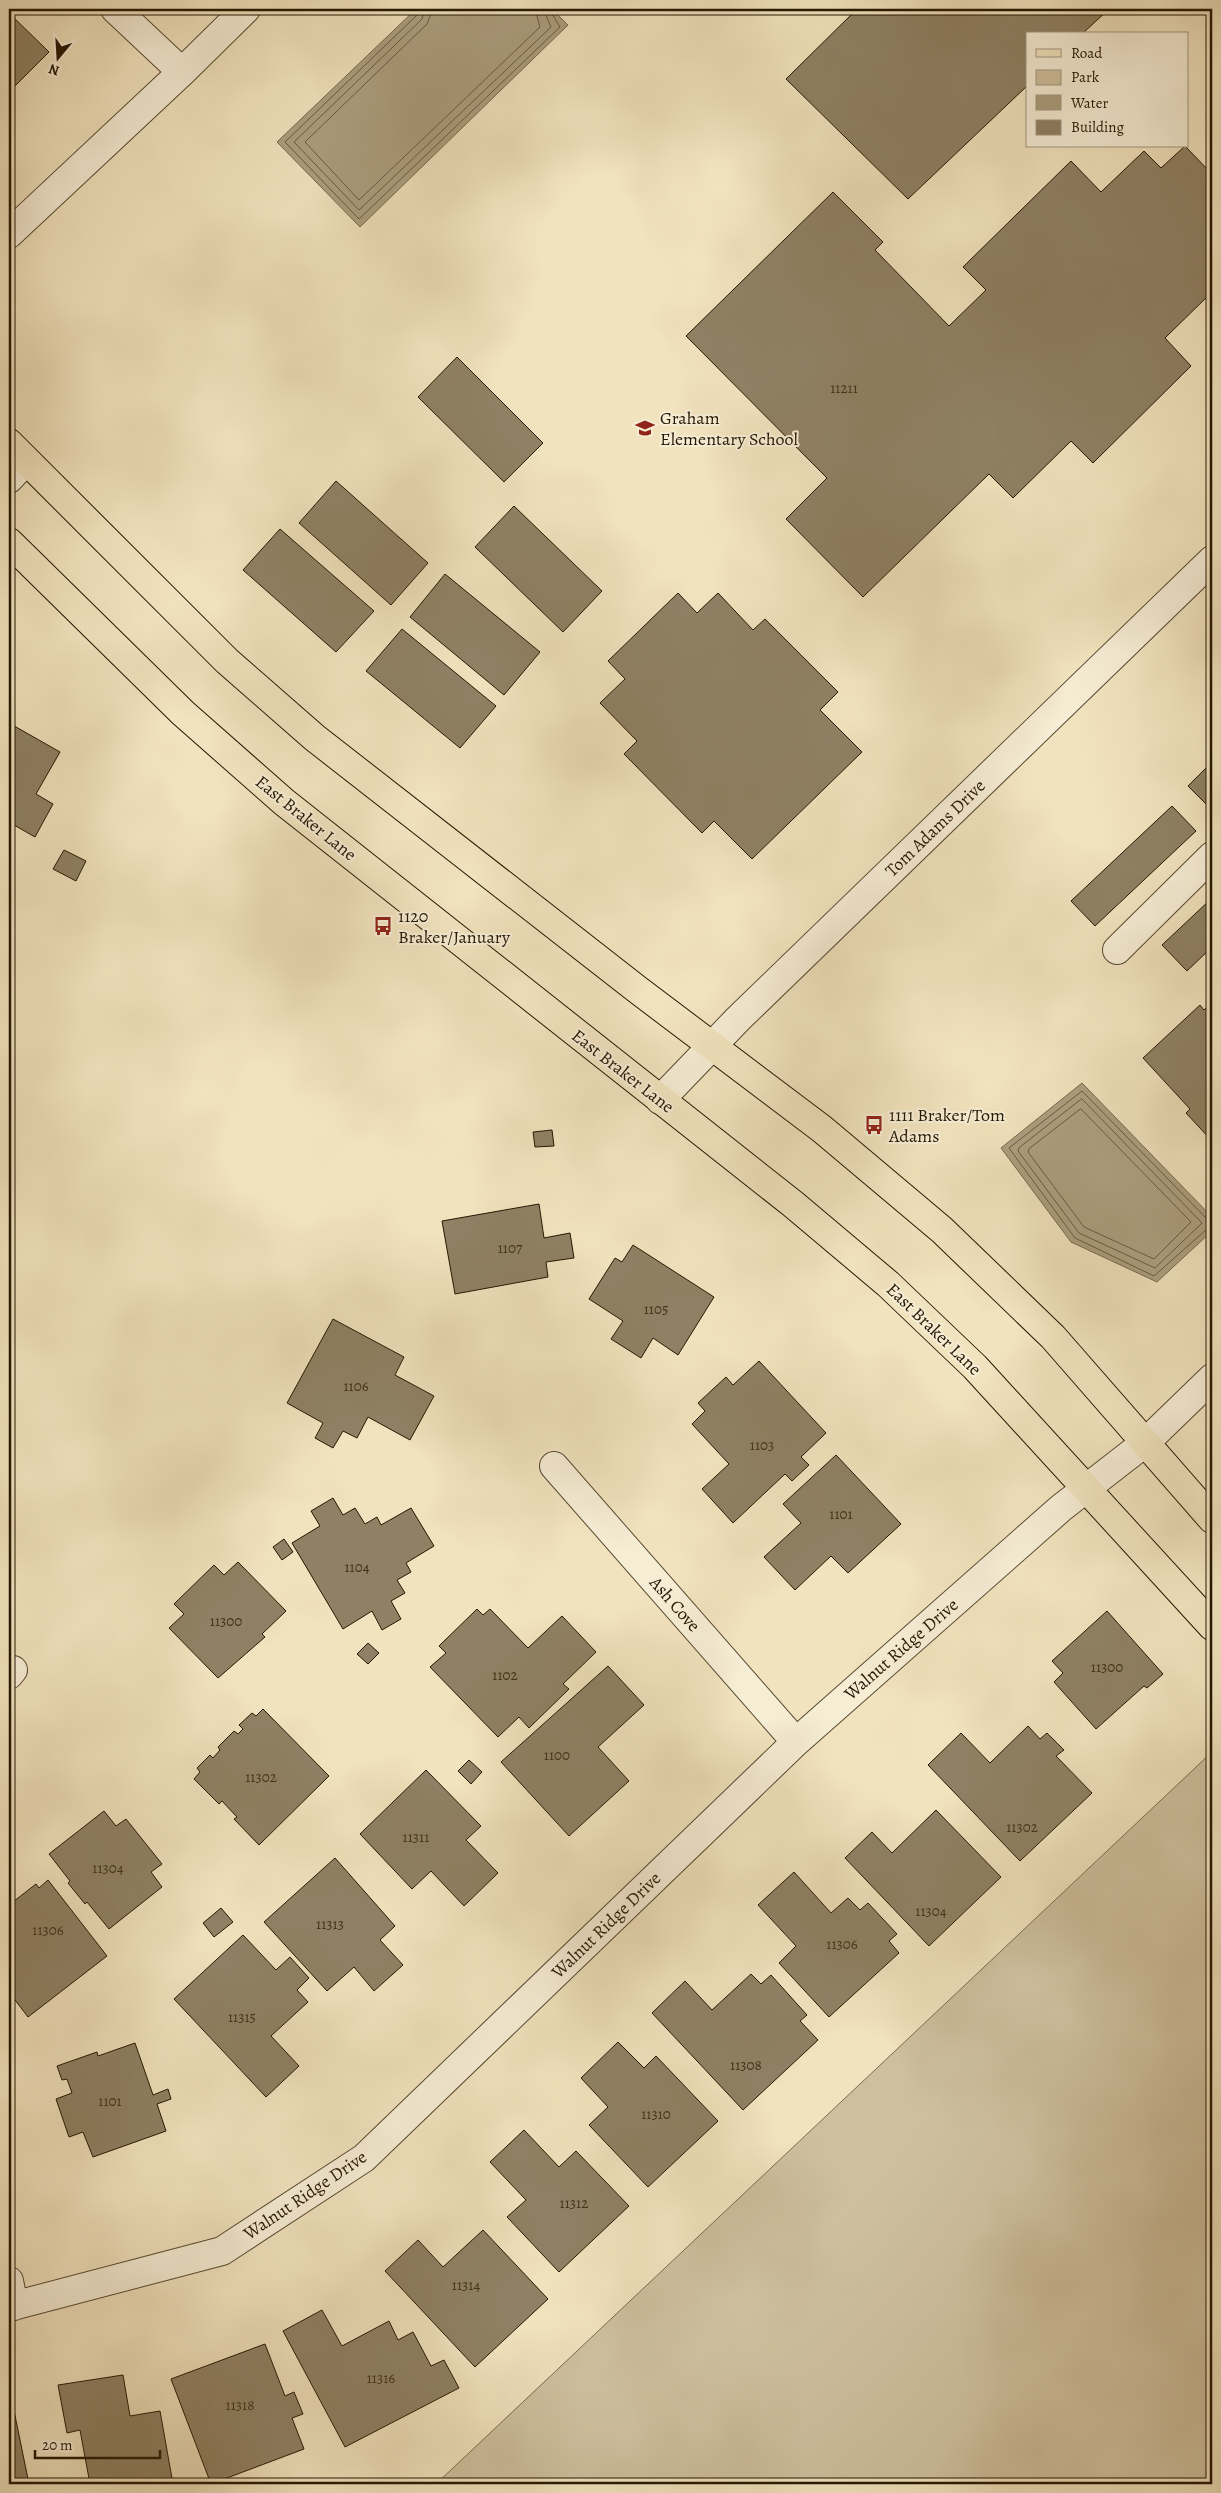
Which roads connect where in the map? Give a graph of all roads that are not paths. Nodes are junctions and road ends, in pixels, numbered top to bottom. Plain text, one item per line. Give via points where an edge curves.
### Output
1 (115, 9) edge
2 (246, 9) edge
3 (182, 72) junction
4 (9, 234) edge
5 (14, 461) edge
6 (9, 542) edge
7 (1212, 560) edge
8 (1212, 856) edge
9 (1117, 950) dead end
10 (712, 1045) junction
11 (660, 1100) junction
12 (1212, 1378) edge
13 (1146, 1442) junction
14 (554, 1466) dead end
15 (1087, 1488) junction
16 (1212, 1518) edge
17 (1212, 1626) edge
18 (796, 1742) junction
19 (10, 2298) edge

1 - 3 street
2 - 3 street
3 - 4 street
5 - 10 main road via 227,661 315,738
6 - 11 main road, East Braker Lane via 183,713 284,802
7 - 10 street, Tom Adams Drive
8 - 9 street
10 - 11 street, Tom Adams Drive
10 - 13 main road via 822,1129 942,1230 1053,1337
11 - 15 main road, East Braker Lane via 793,1204 888,1284 975,1368
12 - 13 street, Walnut Ridge Drive
13 - 15 street, Walnut Ridge Drive
13 - 16 main road
14 - 18 street, Ash Cove
15 - 17 main road, East Braker Lane
15 - 18 street, Walnut Ridge Drive
18 - 19 street, Walnut Ridge Drive via 364,2158 222,2251

